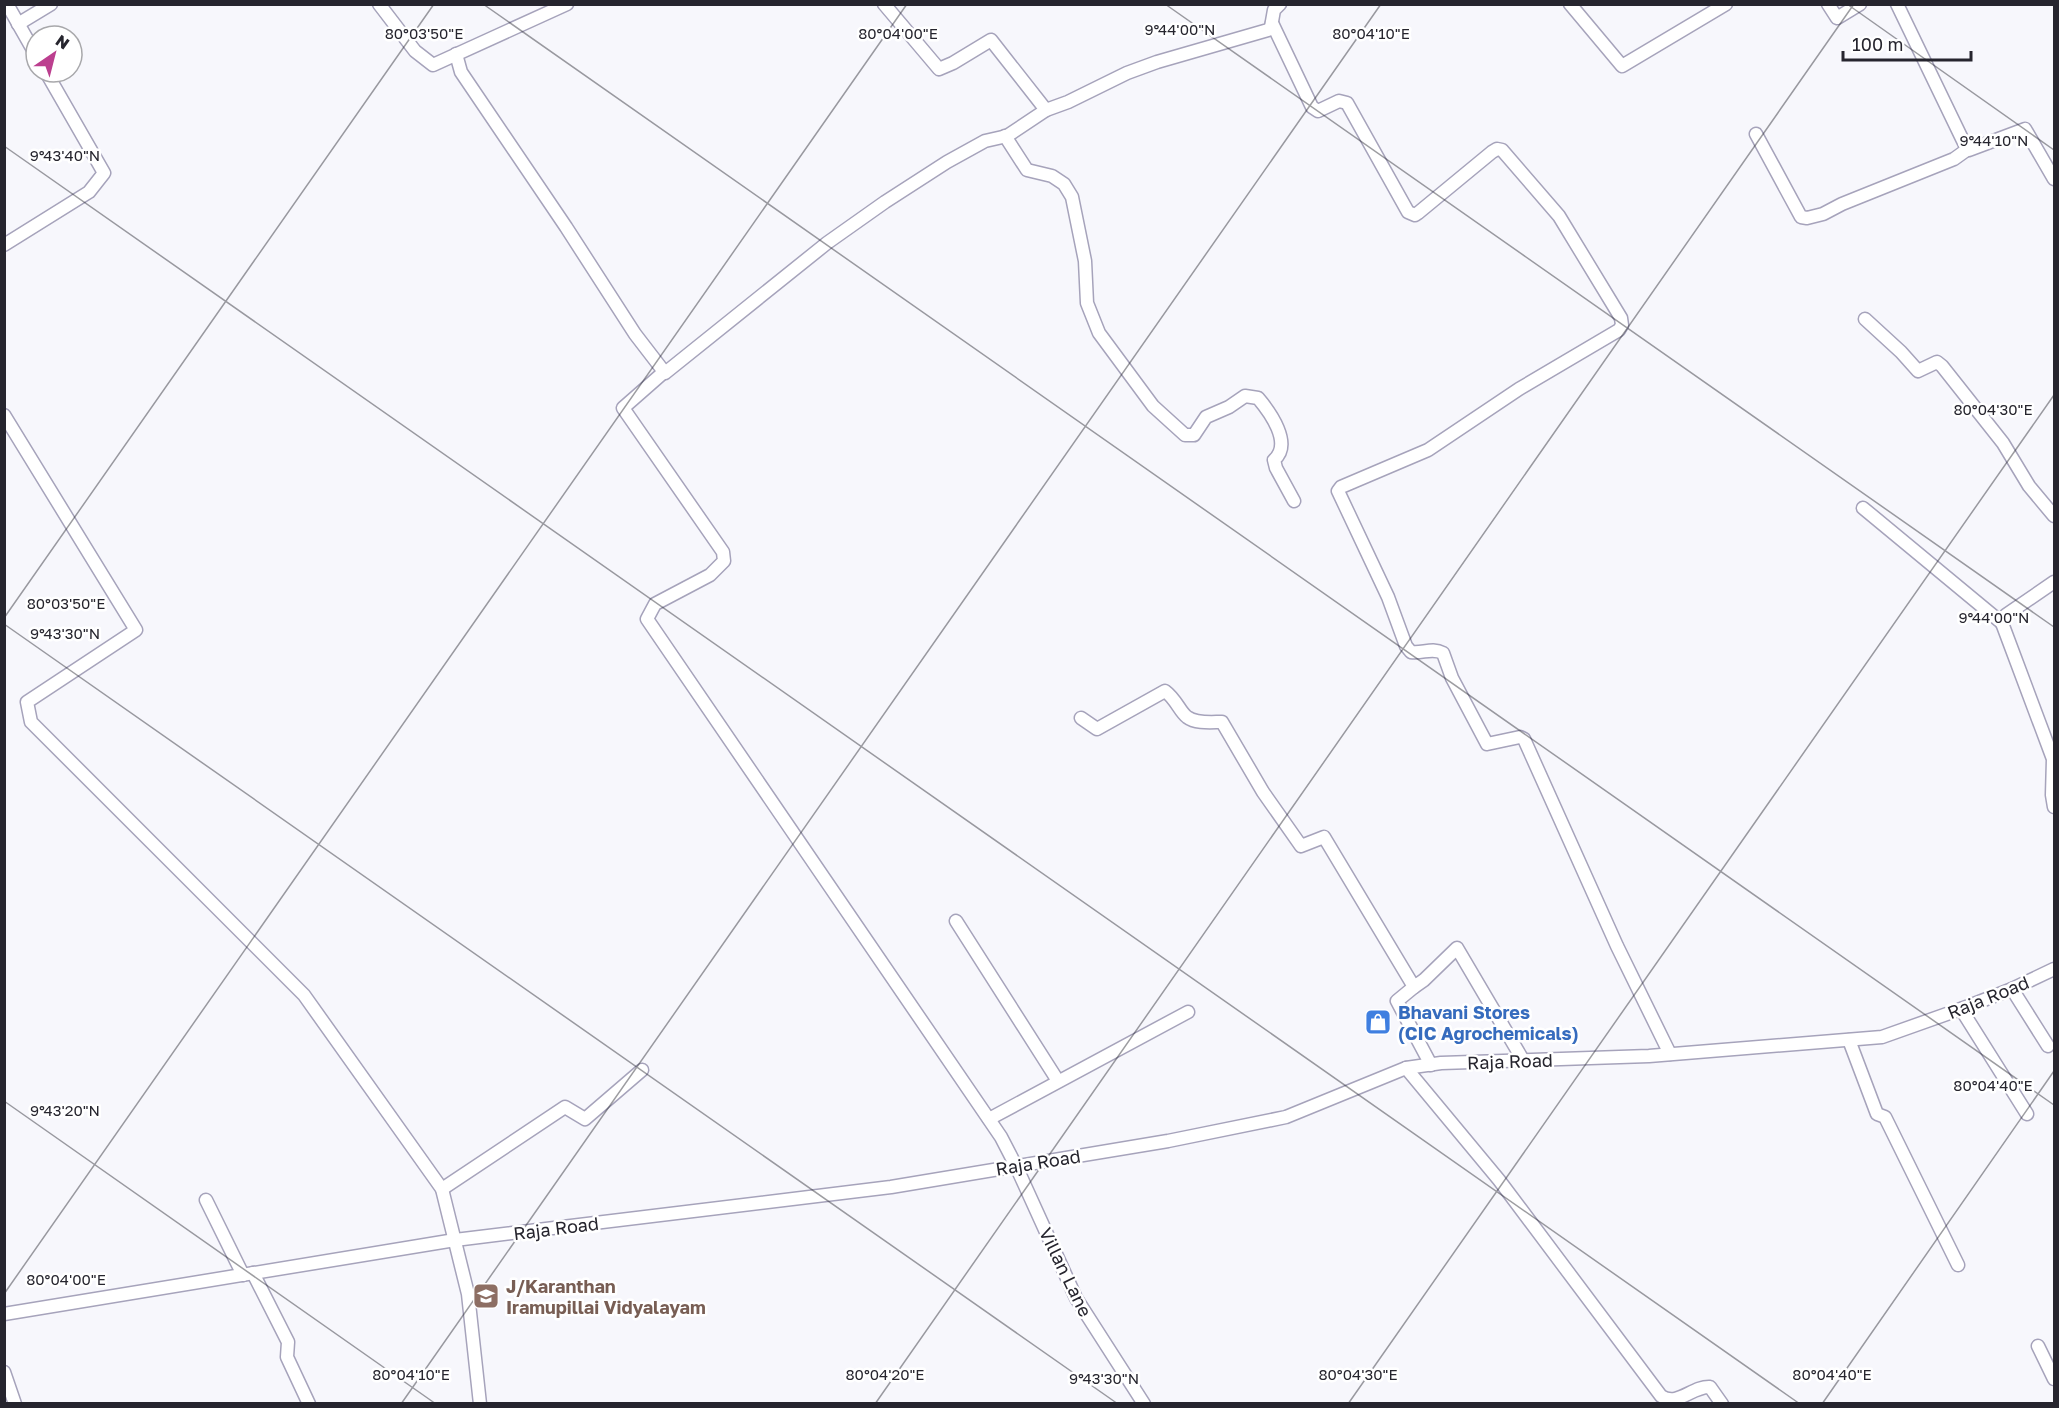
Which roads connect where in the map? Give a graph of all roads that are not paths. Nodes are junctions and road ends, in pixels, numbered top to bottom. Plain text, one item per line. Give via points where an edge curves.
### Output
1 (7, 4) edge
2 (51, 4) edge
3 (379, 4) edge
4 (567, 4) edge
5 (884, 4) edge
6 (1280, 4) edge
7 (1570, 4) edge
8 (1726, 4) edge
9 (1828, 4) edge
10 (1860, 4) edge
11 (1897, 4) edge
12 (1272, 23) junction
13 (18, 24) junction
14 (24, 34) edge
15 (456, 54) junction
16 (53, 84) edge
17 (1046, 110) junction
18 (1756, 134) dead end
19 (1005, 136) junction
20 (1968, 148) junction
21 (2055, 179) edge
22 (4, 245) edge
23 (1865, 319) dead end
24 (664, 372) junction
25 (4, 415) edge
26 (1294, 501) dead end
27 (1863, 508) dead end
28 (2055, 516) edge
29 (2055, 582) edge
30 (2002, 623) junction
31 (1081, 718) dead end
32 (2055, 807) edge
33 (956, 921) dead end
34 (2055, 969) edge
35 (1414, 987) junction
36 (2012, 989) junction
37 (1961, 1009) junction
38 (1188, 1012) dead end
39 (1849, 1040) junction
40 (2048, 1046) dead end
41 (1671, 1054) junction
42 (1524, 1060) junction
43 (1431, 1065) junction
44 (1406, 1068) junction
45 (642, 1070) dead end
46 (1058, 1081) junction
47 (2028, 1114) dead end
48 (989, 1119) junction
49 (1016, 1166) junction
50 (442, 1188) junction
51 (206, 1200) dead end
52 (455, 1240) junction
53 (1958, 1266) dead end
54 (248, 1274) junction
55 (4, 1314) edge
56 (2038, 1346) dead end
57 (4, 1372) edge
58 (2055, 1379) edge
59 (15, 1404) edge
60 (309, 1404) edge
61 (480, 1404) edge
62 (1144, 1404) edge
63 (1722, 1404) edge

1 - 13 street
2 - 13 street
3 - 15 street via 415,51 433,65
4 - 15 street
5 - 17 street via 939,69 991,40
6 - 12 street via 1274,10
7 - 8 street via 1622,66
9 - 10 street via 1837,18
11 - 20 street
12 - 17 street via 1268,30 1127,73
12 - 41 street via 1312,107 1318,111 1338,101 1347,104 1408,212 1418,213 1492,152 1502,150 1559,216 1621,318 1619,330 1519,389 1428,450 1338,491 1388,597 1406,646 1411,652 1443,653 1487,744 1524,739 1617,946
13 - 14 street
15 - 24 street via 461,72
16 - 22 street via 104,172 89,192
17 - 19 street
18 - 20 street via 1801,217 1807,218 1954,159
19 - 24 street via 985,141 885,202
19 - 26 street via 1027,170 1052,176 1064,184 1072,197 1085,261 1088,303 1099,333 1153,406 1185,435 1194,435 1206,417 1245,396 1258,398 1278,431 1282,445 1274,460
20 - 21 street via 2025,129
23 - 28 street via 1918,371 1937,362 1942,366
24 - 48 street, Villan Lane via 623,408 723,552 724,561 710,576 655,604 647,619
25 - 50 street via 136,630 27,702 31,722 304,995
27 - 30 street
29 - 30 street via 2006,615
30 - 32 street via 2053,759
31 - 35 street via 1097,729 1165,691 1188,718 1222,722 1263,792 1301,846 1324,837
33 - 46 street
34 - 36 street, Raja Road
35 - 42 street via 1457,948
35 - 43 street via 1397,1001
36 - 37 street, Raja Road
36 - 40 street
37 - 39 street, Raja Road via 1882,1037
37 - 47 street
38 - 46 street
39 - 41 street, Raja Road
39 - 53 street via 1877,1114 1885,1117
41 - 42 street, Raja Road
42 - 43 street, Raja Road
43 - 44 street, Raja Road
44 - 49 street, Raja Road via 1286,1117
44 - 63 street via 1499,1180 1661,1395 1674,1400 1704,1386 1710,1387
45 - 50 street via 585,1119 565,1107
46 - 48 street
48 - 49 street, Villan Lane
49 - 52 street, Raja Road via 891,1187
49 - 62 street, Villan Lane via 1076,1298
50 - 52 street
51 - 54 street
52 - 54 street, Raja Road
52 - 61 street via 468,1294
54 - 55 street, Raja Road
54 - 60 street via 288,1342 286,1357
56 - 58 street
57 - 59 street

